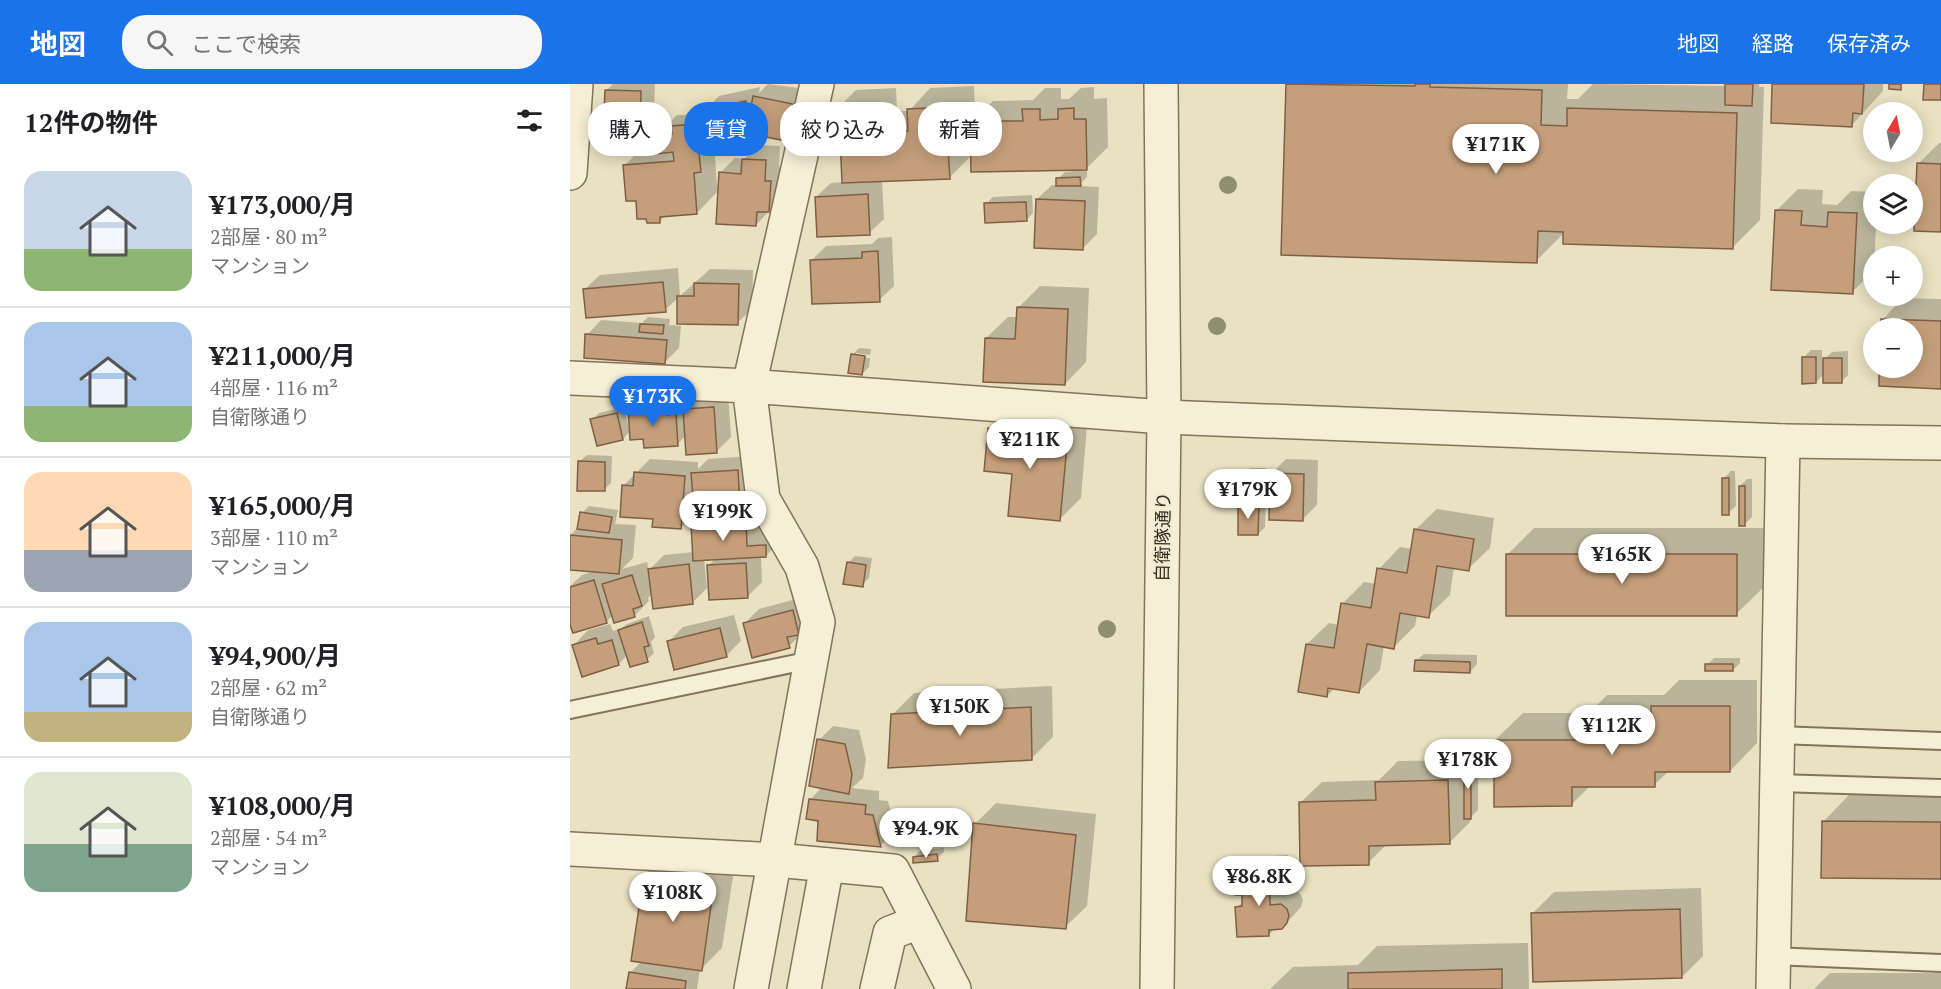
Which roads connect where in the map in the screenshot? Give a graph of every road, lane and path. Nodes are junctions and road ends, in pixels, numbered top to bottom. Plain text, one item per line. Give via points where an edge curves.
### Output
1 (576, 84) edge
2 (817, 84) edge
3 (1161, 84) edge
4 (570, 173) edge
5 (570, 378) edge
6 (748, 386) junction
7 (1164, 417) junction
8 (1783, 441) junction
9 (1941, 443) edge
10 (811, 660) junction
11 (570, 710) edge
12 (1777, 735) junction
13 (1941, 741) edge
14 (1777, 783) junction
15 (1941, 788) edge
16 (570, 849) edge
17 (776, 860) junction
18 (827, 865) junction
19 (919, 922) junction
20 (1773, 956) junction
21 (1941, 963) edge
22 (751, 989) edge
23 (804, 989) edge
24 (877, 989) edge
25 (954, 989) edge
26 (1157, 989) edge
27 (1773, 989) edge

1 - 4 street
2 - 6 street
3 - 7 street, 自衛隊通り
5 - 6 street
6 - 7 street
6 - 10 street via 763,500 802,567 818,622
7 - 8 street
7 - 26 street, 自衛隊通り
8 - 9 street
8 - 12 street
10 - 11 lane
10 - 17 street
12 - 13 lane
12 - 14 street
14 - 15 lane
14 - 20 street
16 - 17 street
17 - 18 street
17 - 22 street
18 - 19 street via 893,871
18 - 23 street
19 - 24 street via 890,933
19 - 25 street
20 - 21 lane
20 - 27 street

